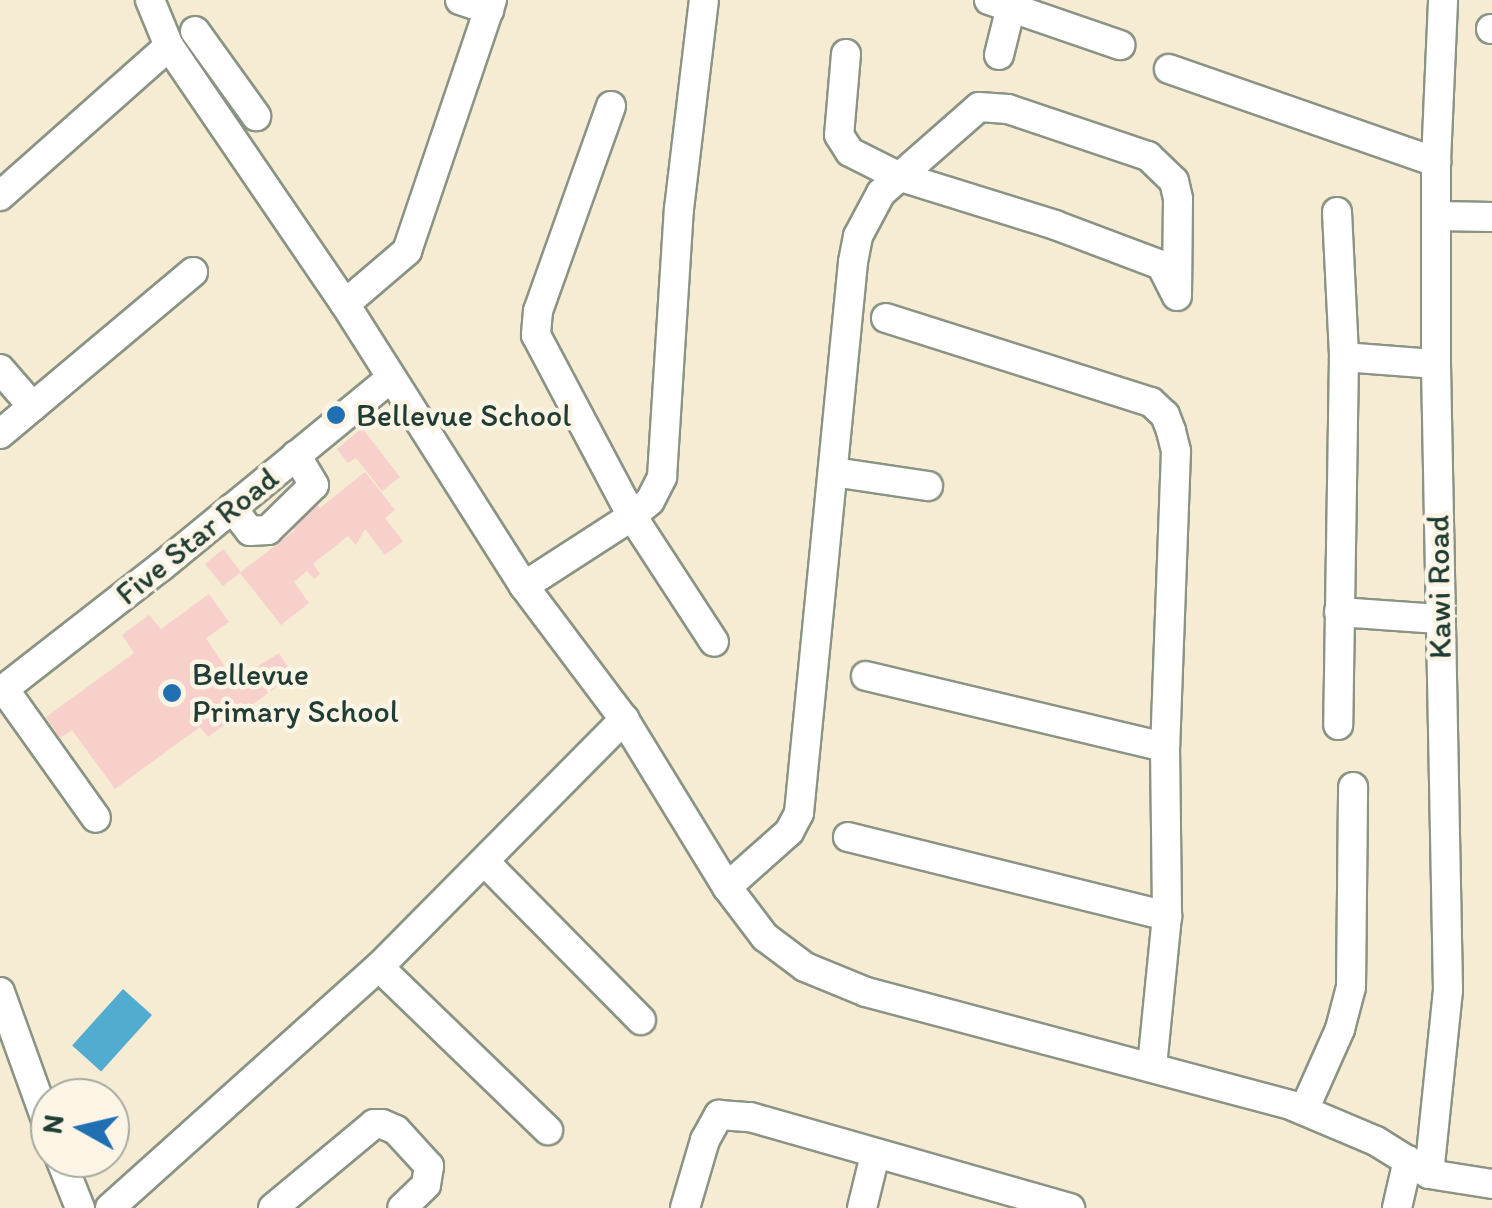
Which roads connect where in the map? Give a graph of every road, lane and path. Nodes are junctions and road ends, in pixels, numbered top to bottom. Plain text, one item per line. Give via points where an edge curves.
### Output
1 (150, 0) edge
2 (460, 0) edge
3 (704, 0) edge
4 (1443, 0) edge
5 (1000, 4) edge
6 (490, 5) edge
7 (195, 31) dead end
8 (1120, 45) dead end
9 (168, 46) junction
10 (846, 54) dead end
11 (999, 55) dead end
12 (1170, 69) dead end
13 (226, 75) junction
14 (202, 95) junction
15 (611, 106) dead end
16 (256, 116) dead end
17 (1436, 162) junction
18 (898, 176) junction
19 (0, 196) edge
20 (1337, 212) dead end
21 (1437, 216) junction
22 (1492, 217) edge
23 (193, 272) dead end
24 (346, 304) junction
25 (886, 318) dead end
26 (1344, 358) junction
27 (1436, 364) junction
28 (0, 369) edge
29 (391, 378) junction
30 (33, 406) junction
31 (0, 434) edge
32 (296, 456) junction
33 (833, 472) junction
34 (928, 486) dead end
35 (232, 508) junction
36 (632, 516) junction
37 (524, 586) junction
38 (1339, 612) junction
39 (1438, 620) junction
40 (714, 642) dead end
41 (866, 676) dead end
42 (2, 690) edge
43 (624, 719) junction
44 (1338, 725) dead end
45 (1165, 747) junction
46 (1353, 787) dead end
47 (96, 818) dead end
48 (848, 837) dead end
49 (485, 862) junction
50 (727, 886) junction
51 (1167, 916) junction
52 (379, 967) junction
53 (3, 1007) edge
54 (641, 1020) dead end
55 (1152, 1065) junction
56 (30, 1078) edge
57 (1304, 1110) junction
58 (548, 1130) dead end
59 (875, 1155) junction
60 (1419, 1167) junction
61 (68, 1178) edge
62 (1492, 1184) edge
63 (291, 1203) edge
64 (122, 1204) edge
65 (1055, 1206) edge
66 (80, 1208) edge
67 (402, 1208) edge
68 (686, 1208) edge
69 (862, 1208) edge
70 (1397, 1208) edge

1 - 9 street
2 - 6 street
3 - 36 street via 677,228 667,446 650,501
4 - 17 street, Kawi Road
5 - 8 street
5 - 11 street
6 - 24 street via 407,251
7 - 13 street
9 - 14 street
9 - 19 street
10 - 18 street via 839,135 850,152
12 - 17 street
13 - 14 street
13 - 16 street
14 - 24 street
15 - 36 street via 538,310 536,336
17 - 21 street, Kawi Road
18 - 18 street via 966,116 994,105 1148,156 1174,181 1178,198 1177,296 1161,264
18 - 33 street via 881,193 856,246
20 - 26 street
21 - 22 street
21 - 27 street, Kawi Road
23 - 30 street
24 - 29 street
25 - 45 street via 1131,394 1164,414 1176,451
26 - 27 street
26 - 38 street
27 - 39 street, Kawi Road
28 - 30 street
29 - 32 street, Five Star Road
29 - 37 street
30 - 31 street
32 - 35 street, Five Star Road
32 - 35 street via 314,486 268,530 250,530
33 - 34 street
33 - 50 street via 799,814 789,832
35 - 42 street, Five Star Road
36 - 37 street
36 - 40 street
37 - 43 street
38 - 39 street
38 - 44 street
39 - 60 street, Kawi Road via 1448,990
41 - 45 street
42 - 47 street
43 - 49 street
43 - 50 street
45 - 51 street
46 - 57 street via 1350,987 1340,1029
48 - 51 street
49 - 52 street
49 - 54 street
50 - 55 street via 766,937 804,967 866,992
51 - 55 street
52 - 58 street
52 - 64 street
53 - 56 street
55 - 57 street
57 - 60 street
59 - 65 street
59 - 68 street via 750,1117 719,1115
59 - 69 street
60 - 62 street
60 - 70 street, Kawi Road
61 - 66 street
63 - 67 street via 374,1124 382,1124 429,1166 426,1186

